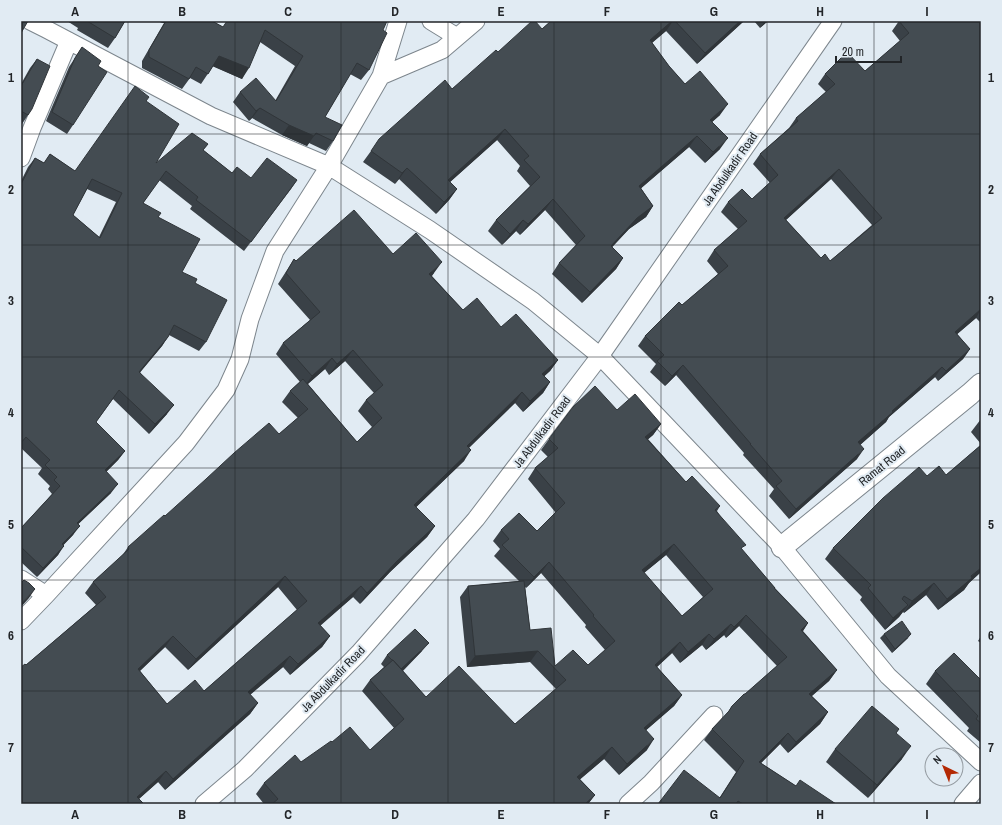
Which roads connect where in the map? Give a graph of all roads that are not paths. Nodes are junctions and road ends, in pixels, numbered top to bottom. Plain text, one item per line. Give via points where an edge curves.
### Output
1 (30, 21) edge
2 (398, 21) edge
3 (431, 21) edge
4 (476, 21) edge
5 (833, 21) edge
6 (457, 37) junction
7 (69, 41) junction
8 (381, 76) junction
9 (21, 158) edge
10 (329, 166) junction
11 (600, 356) junction
12 (981, 384) edge
13 (782, 547) junction
14 (21, 579) edge
15 (46, 595) junction
16 (21, 621) edge
17 (714, 715) dead end
18 (981, 762) edge
19 (981, 783) edge
20 (204, 804) edge
21 (628, 804) edge
22 (963, 804) edge

1 - 7 street
2 - 8 street
3 - 6 street
4 - 6 street
5 - 11 street, Ja Abdulkadir Road
6 - 8 street via 442,50
7 - 9 street
7 - 10 street via 211,116
8 - 10 street
10 - 11 street via 430,230 527,297
10 - 15 street via 275,251 250,318 240,359 226,390 186,443
11 - 13 street
11 - 20 street, Ja Abdulkadir Road via 476,519 359,653 245,770
12 - 13 street, Ramat Road
13 - 18 street via 888,676
14 - 15 street
15 - 16 street
17 - 21 street
19 - 22 street

